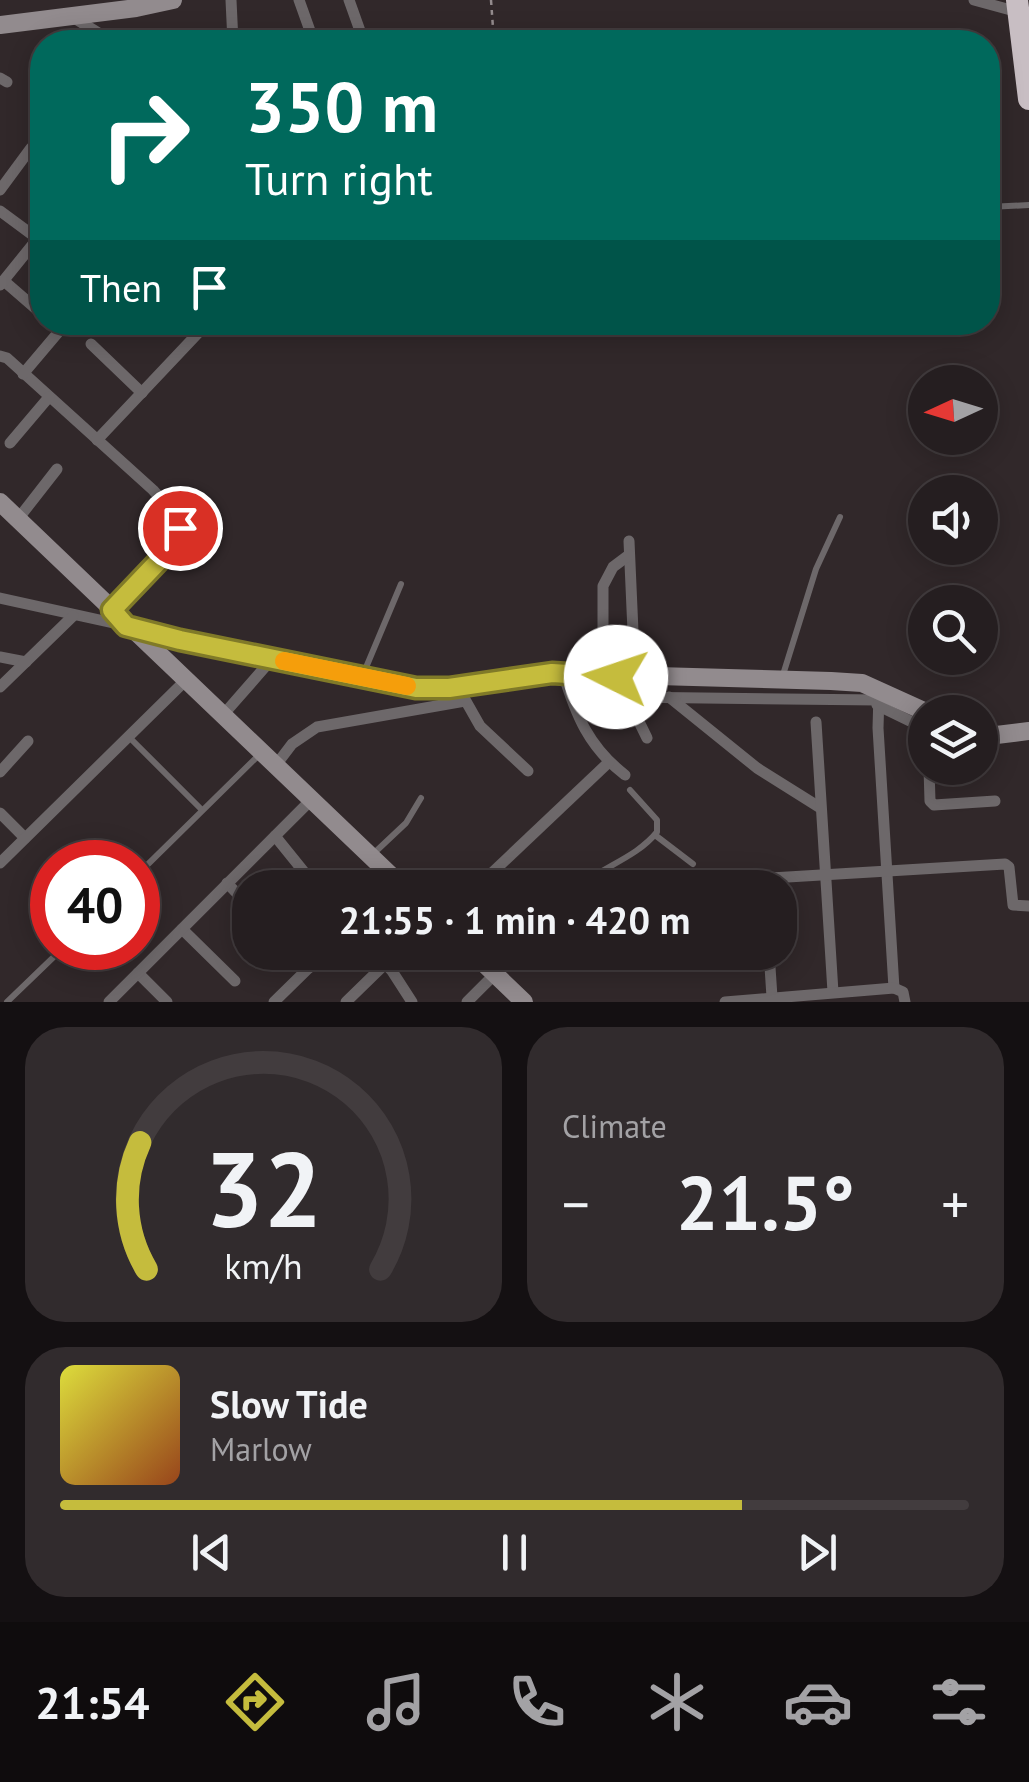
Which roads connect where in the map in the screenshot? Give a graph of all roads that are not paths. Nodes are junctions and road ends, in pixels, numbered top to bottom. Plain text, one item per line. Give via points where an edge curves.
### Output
1 (173, 0) edge
2 (230, 0) edge
3 (299, 0) edge
4 (349, 0) edge
5 (974, 0) edge
6 (136, 4) edge
7 (1021, 9) edge
8 (71, 16) junction
9 (0, 25) edge
10 (94, 30) edge
11 (233, 30) edge
12 (310, 30) edge
13 (360, 30) edge
14 (1029, 99) edge
15 (30, 149) edge
16 (0, 190) edge
17 (1029, 205) edge
18 (1000, 206) edge
19 (0, 211) edge
20 (30, 230) edge
21 (30, 248) edge
22 (2, 283) edge
23 (30, 305) edge
24 (53, 335) edge
25 (195, 335) edge
26 (91, 344) dead end
27 (0, 356) edge
28 (24, 374) junction
29 (142, 392) junction
30 (49, 397) junction
31 (97, 440) junction
32 (10, 443) dead end
33 (56, 469) dead end
34 (1, 504) edge
35 (840, 517) dead end
36 (18, 520) junction
37 (401, 584) dead end
38 (0, 598) edge
39 (112, 610) junction
40 (73, 616) junction
41 (126, 626) junction
42 (633, 631) junction
43 (602, 634) junction
44 (0, 656) edge
45 (272, 659) junction
46 (26, 662) junction
47 (570, 673) junction
48 (603, 676) junction
49 (635, 677) junction
50 (362, 678) junction
51 (782, 679) junction
52 (186, 680) junction
53 (0, 686) edge
54 (462, 694) junction
55 (626, 697) junction
56 (668, 698) junction
57 (878, 698) junction
58 (908, 707) edge
59 (223, 715) junction
60 (908, 719) edge
61 (816, 722) dead end
62 (1029, 731) edge
63 (128, 737) junction
64 (998, 737) edge
65 (647, 738) dead end
66 (28, 741) dead end
67 (269, 759) junction
68 (609, 762) junction
69 (528, 771) dead end
70 (0, 772) edge
71 (625, 775) dead end
72 (929, 785) edge
73 (630, 790) dead end
74 (421, 798) dead end
75 (312, 799) junction
76 (994, 801) dead end
77 (820, 808) junction
78 (202, 810) junction
79 (0, 813) edge
80 (275, 836) junction
81 (655, 836) junction
82 (25, 838) junction
83 (160, 852) edge
84 (371, 856) junction
85 (0, 864) edge
86 (693, 864) dead end
87 (302, 870) edge
88 (385, 870) edge
89 (495, 870) edge
90 (600, 870) edge
91 (887, 870) junction
92 (824, 873) junction
93 (797, 876) edge
94 (228, 883) junction
95 (232, 887) edge
96 (1029, 906) edge
97 (182, 928) junction
98 (40, 970) edge
99 (307, 970) edge
100 (379, 970) edge
101 (389, 970) edge
102 (772, 970) edge
103 (492, 972) joint
104 (138, 974) junction
105 (235, 981) dead end
106 (894, 988) junction
107 (833, 992) junction
108 (777, 998) edge
109 (7, 1002) edge
110 (109, 1002) edge
111 (167, 1002) edge
112 (274, 1002) edge
113 (346, 1002) edge
114 (412, 1002) edge
115 (467, 1002) edge
116 (524, 1002) edge
117 (724, 1002) edge
118 (906, 1002) edge

1 - 6 street
2 - 11 street
3 - 12 street
4 - 13 street
5 - 7 street
6 - 8 street
7 - 14 highway
8 - 9 street
8 - 10 street
15 - 16 street
17 - 18 lane
19 - 20 street
21 - 22 street
22 - 23 street
24 - 28 street
25 - 29 street
26 - 29 street
27 - 28 street
28 - 30 street
29 - 31 street
30 - 31 street
30 - 32 street
31 - 39 street via 174,512 180,528 172,547
33 - 36 street
34 - 36 street
35 - 51 lane via 816,569
36 - 39 street
37 - 50 lane
38 - 40 street
39 - 41 street
40 - 41 street
40 - 46 street
41 - 45 street
41 - 52 street
42 - 43 street
42 - 43 street via 629,548 604,586
42 - 49 street
43 - 48 street
44 - 46 street
45 - 50 street
45 - 59 street
46 - 53 street
47 - 48 street
47 - 54 street via 528,675
47 - 55 street
47 - 68 street via 581,726
48 - 49 street
49 - 51 street
50 - 54 street
51 - 57 street via 862,683
52 - 59 street
52 - 63 street
54 - 67 street via 317,727
54 - 69 street via 480,726
55 - 56 street
55 - 65 street
56 - 57 street
56 - 77 street
57 - 58 street
57 - 60 street
57 - 91 street
59 - 67 street
61 - 77 street
62 - 64 street
63 - 78 lane
63 - 82 street
66 - 70 street
67 - 75 street
67 - 78 lane
68 - 71 street
68 - 89 street
72 - 76 street via 934,805
73 - 81 lane via 657,820
74 - 84 lane
75 - 80 street
75 - 84 street
77 - 92 street
78 - 83 lane
79 - 82 street
80 - 87 street
80 - 94 street
81 - 86 lane
81 - 90 lane
82 - 85 street
84 - 88 street
91 - 92 street
91 - 96 street via 1005,864 1013,906
91 - 106 street
92 - 93 street
92 - 107 street
94 - 95 street
94 - 97 street
97 - 104 street
97 - 105 street
98 - 109 lane
99 - 112 street
100 - 113 street
101 - 114 street
102 - 108 street
103 - 115 street
103 - 116 street
104 - 110 street
104 - 111 street
106 - 107 street
106 - 118 street
107 - 108 street
108 - 117 street

